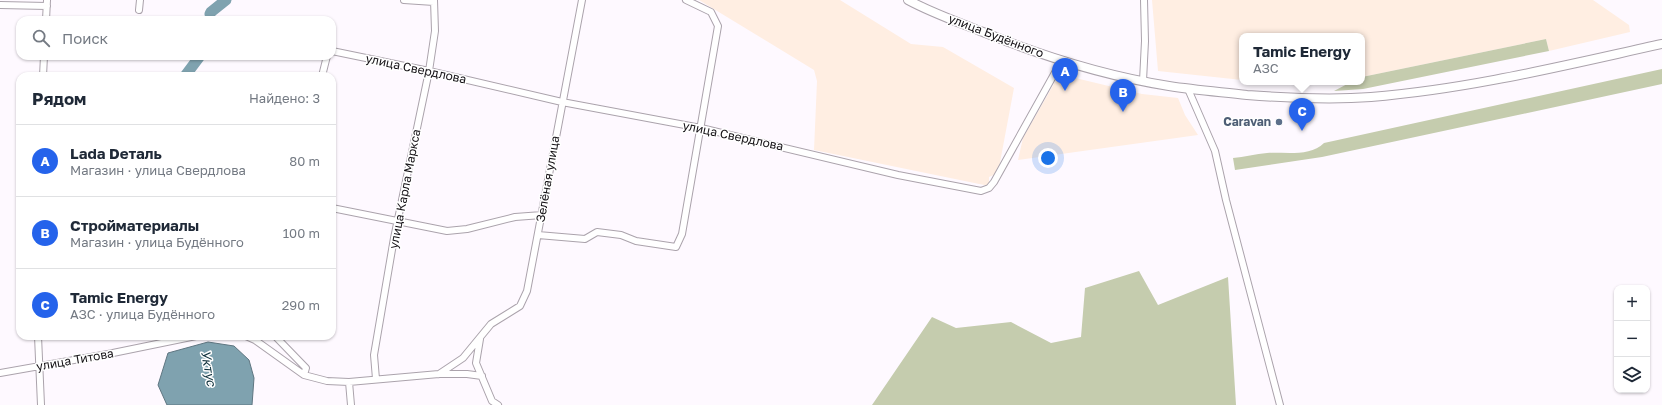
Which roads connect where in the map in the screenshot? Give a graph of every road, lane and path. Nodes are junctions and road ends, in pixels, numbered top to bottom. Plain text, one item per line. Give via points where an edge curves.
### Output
1 (140, 0) edge
2 (404, 0) edge
3 (582, 0) edge
4 (686, 0) edge
5 (908, 0) edge
6 (1144, 0) edge
7 (434, 1) edge
8 (47, 3) edge
9 (0, 5) edge
10 (139, 10) dead end
11 (46, 16) edge
12 (1662, 44) edge
13 (336, 52) edge
14 (44, 60) edge
15 (326, 60) edge
16 (1062, 60) junction
17 (429, 71) junction
18 (43, 72) edge
19 (323, 72) edge
20 (1143, 81) junction
21 (1188, 89) junction
22 (562, 102) junction
23 (701, 128) junction
24 (336, 209) edge
25 (542, 215) junction
26 (397, 221) junction
27 (538, 235) junction
28 (480, 338) junction
29 (38, 340) edge
30 (176, 340) edge
31 (255, 340) edge
32 (279, 340) edge
33 (38, 367) junction
34 (0, 373) edge
35 (439, 374) junction
36 (304, 375) junction
37 (482, 376) junction
38 (376, 379) junction
39 (349, 382) junction
40 (41, 405) edge
41 (351, 405) edge
42 (498, 405) edge
43 (1280, 405) edge

1 - 10 street
2 - 7 street
3 - 22 street, Зелёная улица
4 - 23 street via 711,12 718,26
5 - 16 main road, улица Будённого via 1019,47
6 - 20 street
7 - 17 street, улица Карла Маркса via 435,31
8 - 9 street
8 - 11 street
12 - 21 main road, улица Будённого via 1501,79 1371,97 1314,99
13 - 17 street, улица Свердлова
14 - 18 street
15 - 19 street
16 - 20 main road, улица Будённого
16 - 23 street, улица Свердлова via 994,182 985,190 898,174
17 - 22 street, улица Свердлова
17 - 26 street, улица Карла Маркса
20 - 21 main road, улица Будённого
21 - 43 street via 1212,143 1219,166
22 - 23 street, улица Свердлова
22 - 25 street, Зелёная улица
23 - 27 street via 682,234 676,247 597,232 585,239
24 - 26 street
25 - 26 street via 515,217 467,229 447,231
25 - 27 street, Зелёная улица
26 - 38 street, улица Карла Маркса via 374,355
27 - 28 street, Зелёная улица via 527,291 520,306 491,324
28 - 35 street, Зелёная улица via 462,358
28 - 37 street via 476,363
29 - 33 street
30 - 33 street, улица Титова
31 - 36 street
32 - 36 street via 306,368
33 - 34 street, улица Титова
33 - 40 street
35 - 37 street
35 - 38 street
36 - 39 street
37 - 42 street via 492,401
38 - 39 street
39 - 41 street

